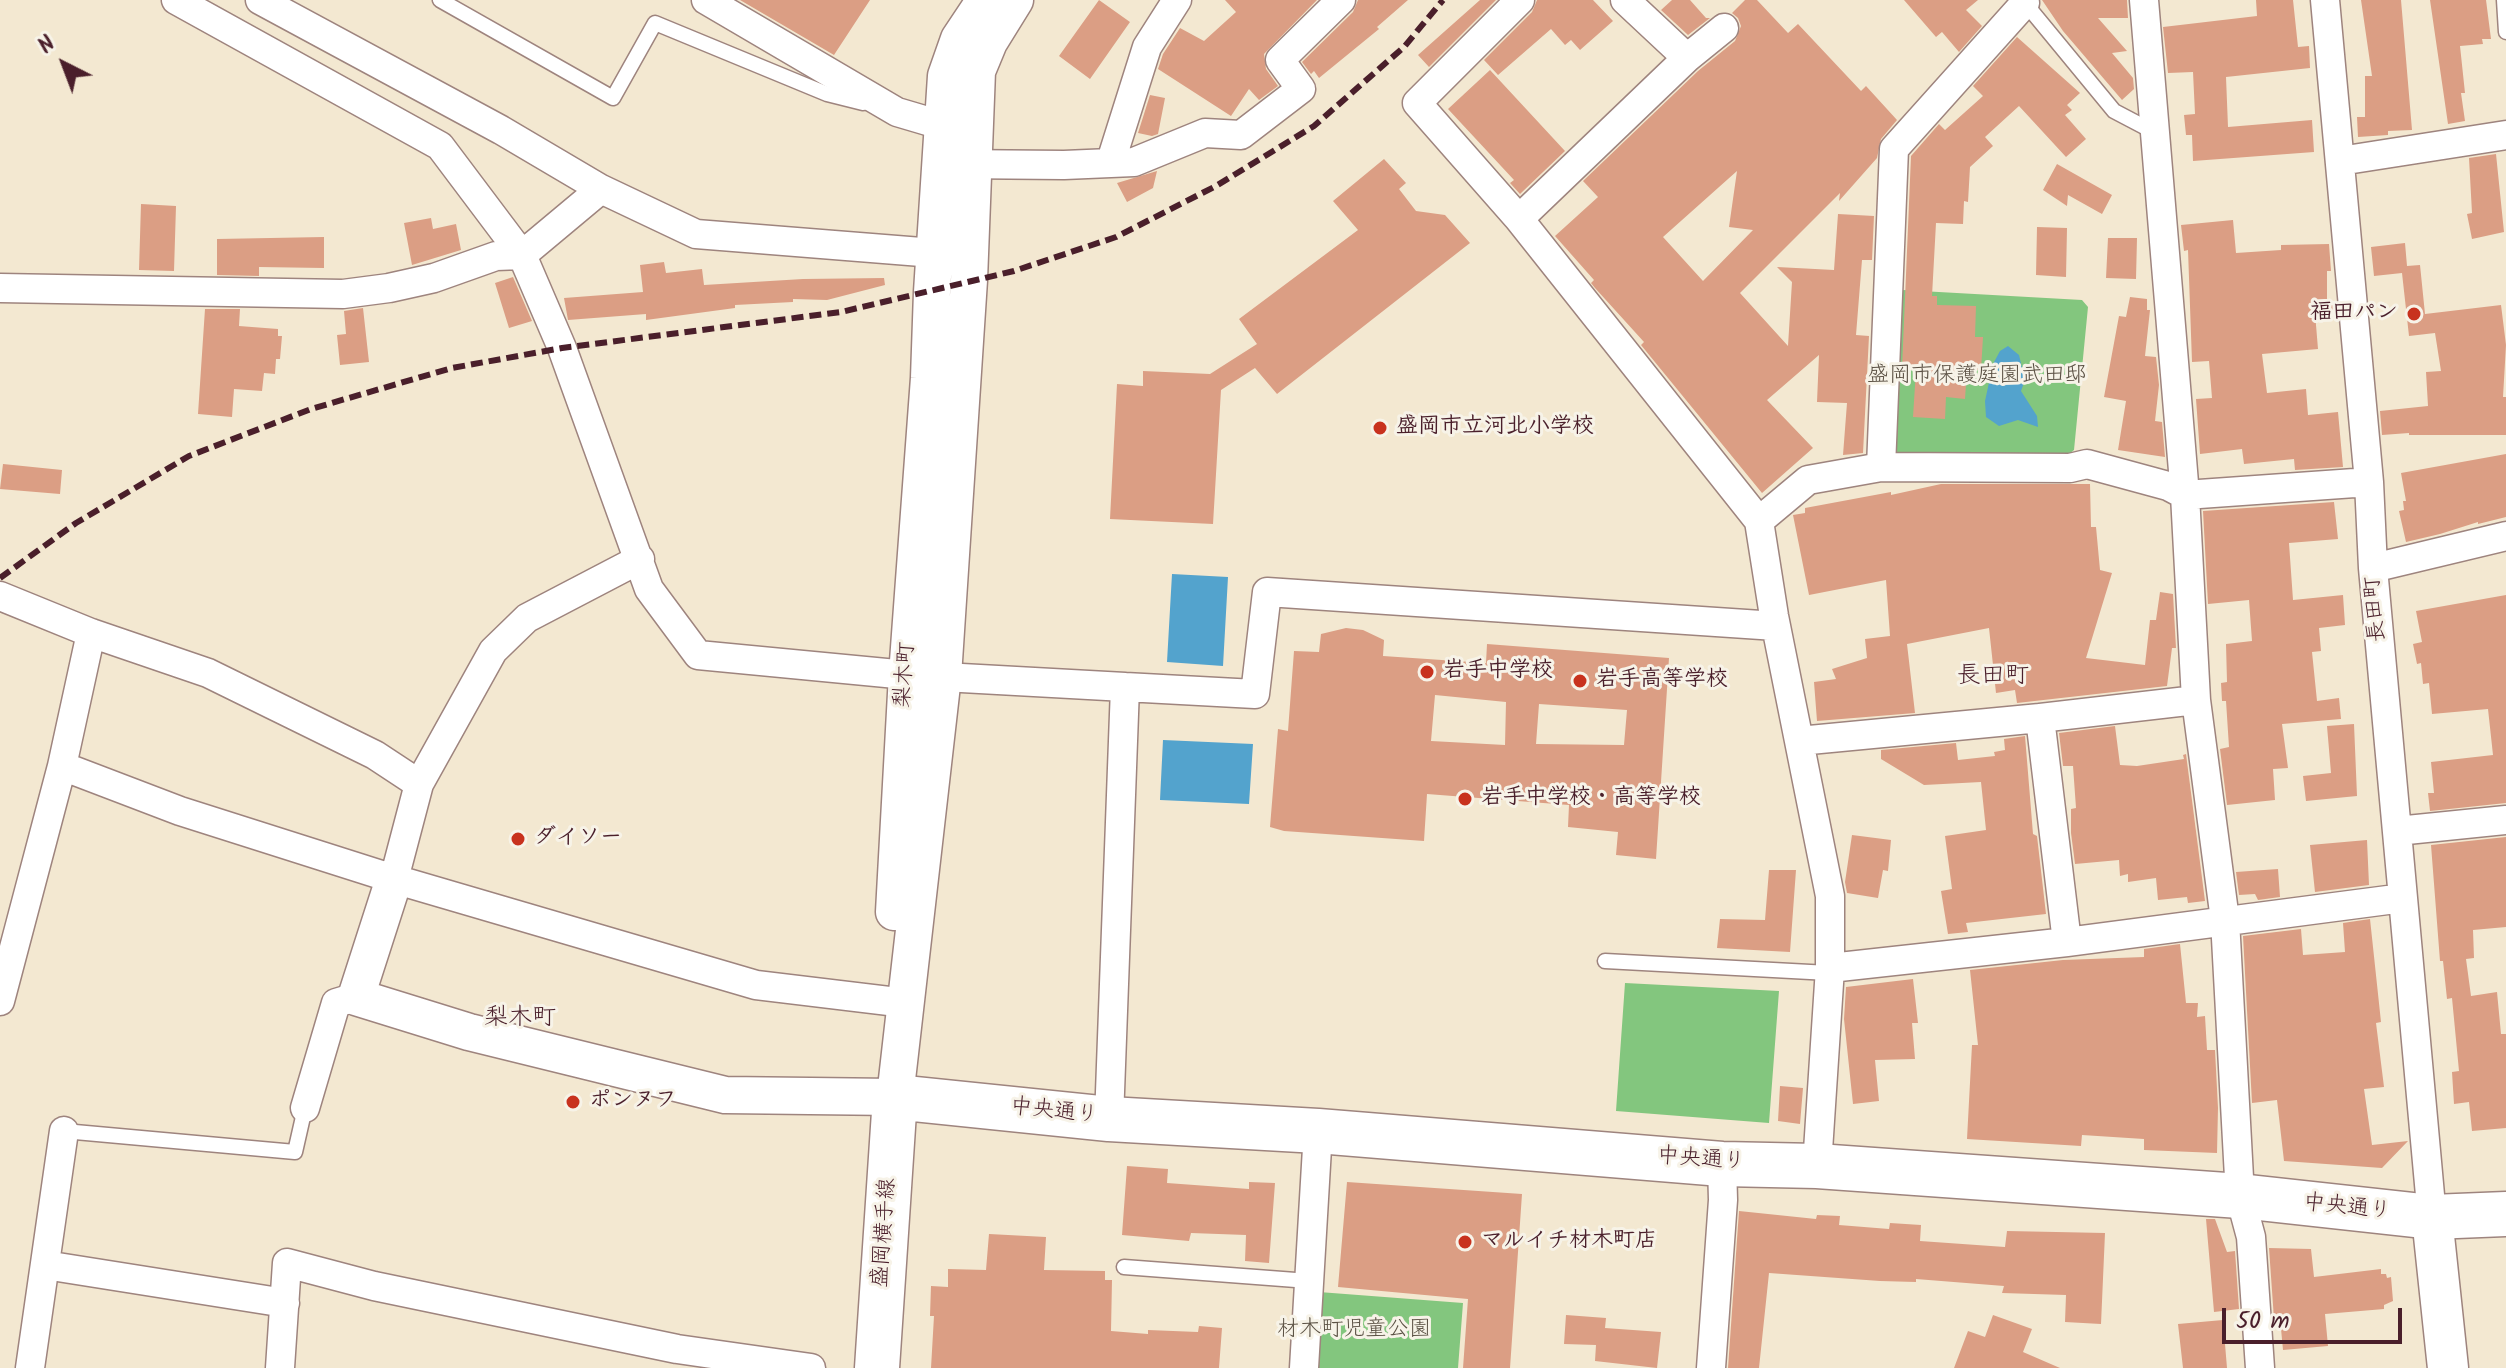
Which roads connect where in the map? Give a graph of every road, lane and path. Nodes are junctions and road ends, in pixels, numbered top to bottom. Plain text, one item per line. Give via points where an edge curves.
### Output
1 (176, 0) edge
2 (260, 0) edge
3 (440, 0) edge
4 (706, 0) edge
5 (985, 0) edge
6 (1015, 0) edge
7 (1177, 0) edge
8 (1341, 0) edge
9 (1520, 0) edge
10 (1625, 0) edge
11 (2144, 0) edge
12 (2325, 0) edge
13 (2504, 0) edge
14 (2024, 1) edge
15 (1724, 28) dead end
16 (2506, 32) edge
17 (1687, 58) junction
18 (897, 112) junction
19 (941, 125) junction
20 (2154, 132) junction
21 (2506, 135) edge
22 (1111, 161) junction
23 (2340, 161) junction
24 (957, 164) junction
25 (601, 189) junction
26 (1519, 219) junction
27 (934, 253) junction
28 (522, 255) junction
29 (0, 288) edge
30 (1881, 467) junction
31 (2369, 482) junction
32 (2185, 495) junction
33 (1759, 521) junction
34 (2506, 536) edge
35 (640, 559) junction
36 (2373, 568) junction
37 (0, 596) edge
38 (1776, 626) junction
39 (91, 633) junction
40 (907, 675) junction
41 (943, 676) junction
42 (1125, 687) junction
43 (2196, 700) junction
44 (2040, 718) junction
45 (1799, 741) junction
46 (62, 766) junction
47 (419, 784) junction
48 (2506, 820) edge
49 (2397, 831) junction
50 (394, 879) junction
51 (2403, 898) junction
52 (2225, 920) junction
53 (2067, 942) junction
54 (1605, 961) dead end
55 (1830, 970) junction
56 (356, 997) junction
57 (0, 1001) edge
58 (889, 1001) junction
59 (895, 1097) junction
60 (305, 1108) joint
61 (1109, 1119) junction
62 (64, 1131) joint
63 (1318, 1131) junction
64 (1722, 1164) junction
65 (1817, 1166) junction
66 (2240, 1196) junction
67 (2506, 1214) edge
68 (2432, 1217) junction
69 (45, 1265) junction
70 (1124, 1267) dead end
71 (1309, 1281) junction
72 (285, 1303) junction
73 (30, 1368) edge
74 (280, 1368) edge
75 (811, 1368) edge
76 (877, 1368) edge
77 (1304, 1368) edge
78 (1711, 1368) edge
79 (2260, 1368) edge
80 (2448, 1368) edge

1 - 28 street via 440,146
2 - 25 street
3 - 18 lane via 613,98 655,23 827,94
4 - 18 street
5 - 19 street via 959,39 946,76
6 - 24 street via 977,71
7 - 22 street via 1147,47
8 - 22 street via 1280,60 1301,89 1241,135 1205,133 1134,162
9 - 26 street via 1417,103
10 - 17 street
11 - 20 street
12 - 23 street, 長田町
13 - 16 lane
14 - 20 lane via 2114,111
14 - 30 street via 1894,149
15 - 17 street
17 - 26 street
18 - 19 street
19 - 24 street
20 - 32 street
21 - 23 street
22 - 24 street
23 - 31 street, 長田町
24 - 27 street, 梨木町
24 - 41 street via 969,280
25 - 27 street via 696,234
25 - 28 street
26 - 33 street
27 - 40 street, 梨木町
28 - 29 street via 496,256 434,278 343,294
28 - 35 street
30 - 32 street via 2087,464
30 - 33 street via 1808,480
31 - 32 street
31 - 36 street, 長田町
32 - 43 street
33 - 38 street
34 - 36 street
35 - 40 street via 649,589 698,655
35 - 47 street via 527,618 493,651
36 - 49 street, 長田町
37 - 39 street
38 - 42 street via 1267,592 1255,694
38 - 45 street
39 - 46 street
39 - 47 street via 208,673 375,755
40 - 41 street
40 - 58 street, 梨木町
41 - 42 street
41 - 59 street
42 - 61 street
43 - 44 street
43 - 52 street
44 - 45 street
44 - 53 street
45 - 55 street via 1830,896
46 - 50 street via 180,811
46 - 57 street
47 - 50 street
48 - 49 street
49 - 51 street, 長田町
50 - 56 street
50 - 58 street via 756,985
51 - 52 street
51 - 68 street, 長田町
52 - 53 street
52 - 66 street
53 - 55 street
54 - 55 lane
55 - 65 street
56 - 59 street via 469,1032 725,1095
56 - 60 street via 336,1003
58 - 59 street, 梨木町
59 - 61 main road, 中央通り
59 - 76 main road, 盛岡横手線
60 - 62 lane via 295,1152
61 - 63 main road, 中央通り
62 - 69 street
63 - 64 main road, 中央通り
63 - 71 street
64 - 65 main road, 中央通り
64 - 78 street
65 - 66 main road, 中央通り
66 - 68 main road, 中央通り
66 - 79 street via 2251,1237
67 - 68 main road, 中央通り
68 - 80 main road
69 - 72 street
69 - 73 street
70 - 71 lane
71 - 77 street
72 - 74 street
72 - 75 street via 287,1263 677,1349

